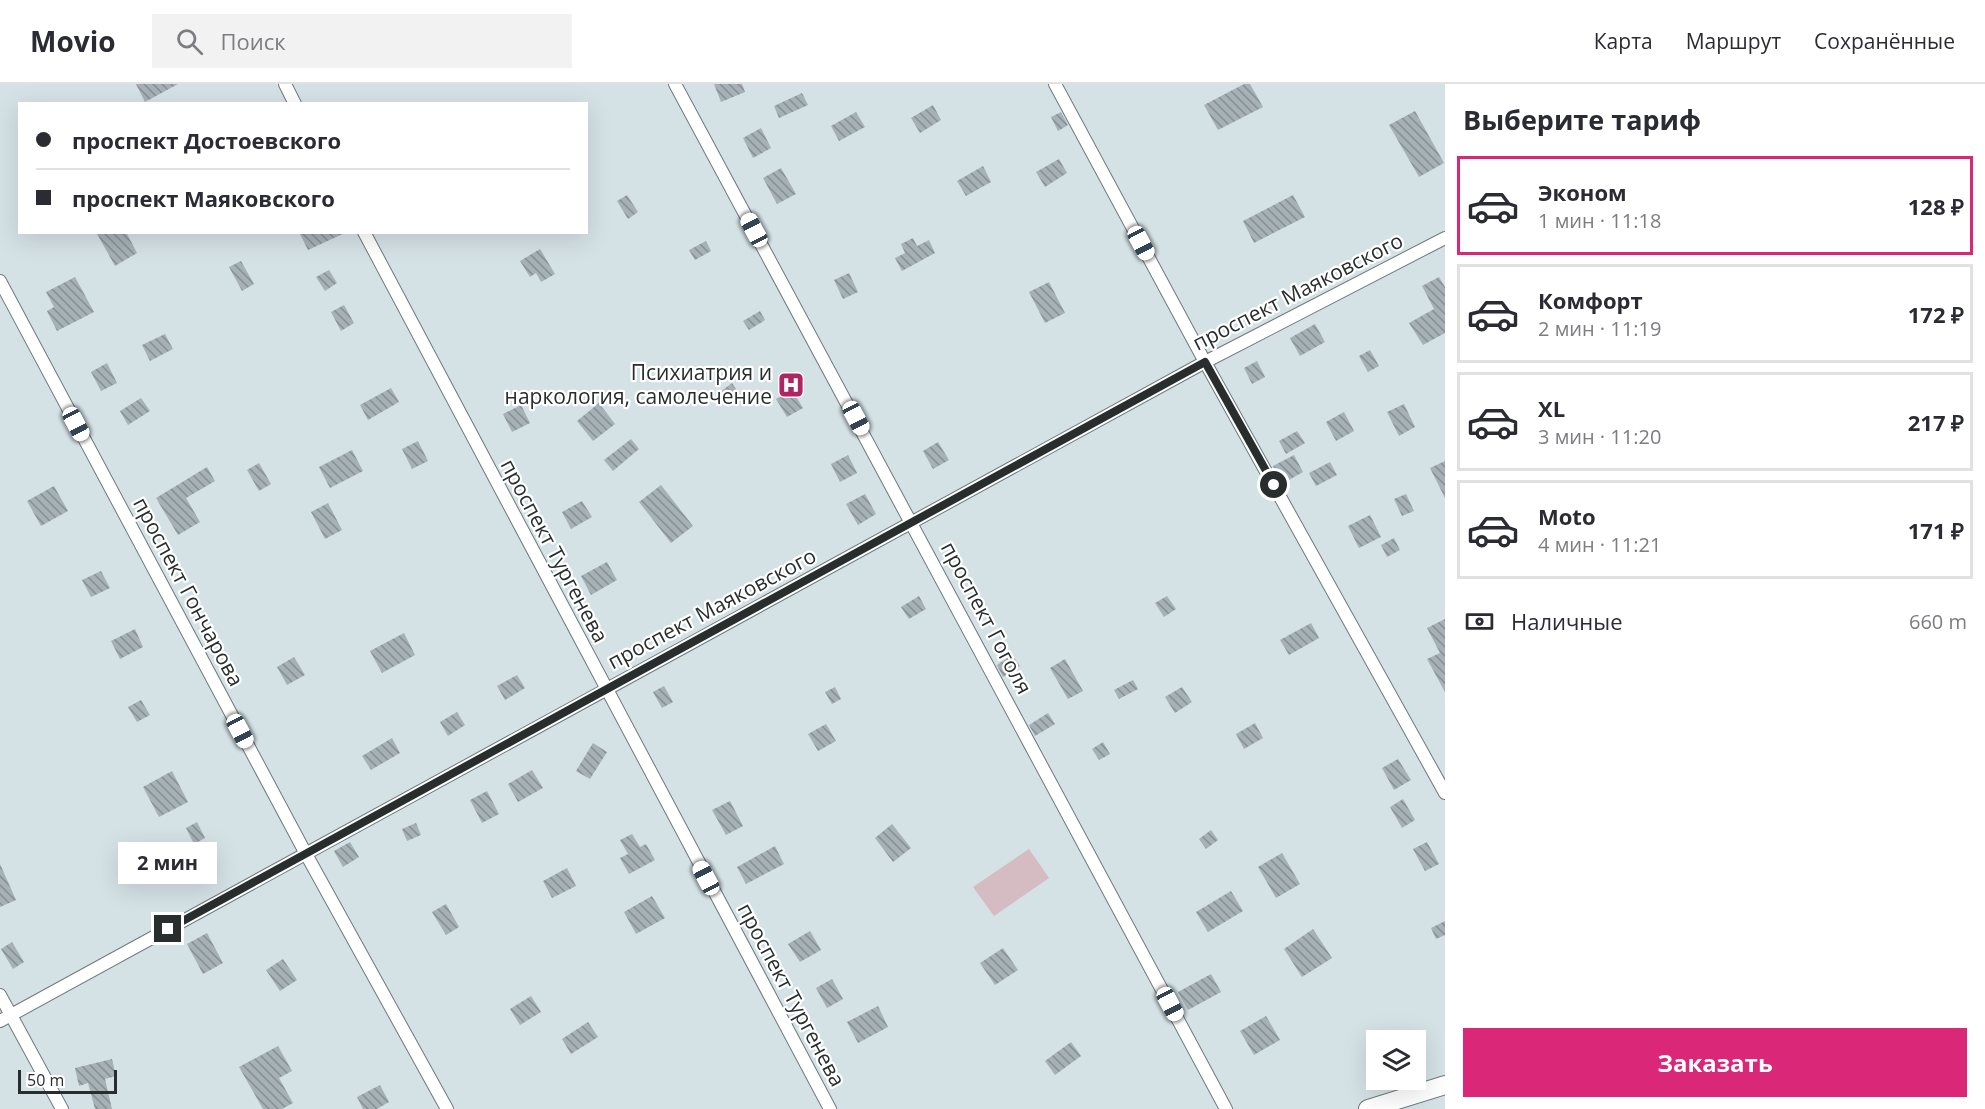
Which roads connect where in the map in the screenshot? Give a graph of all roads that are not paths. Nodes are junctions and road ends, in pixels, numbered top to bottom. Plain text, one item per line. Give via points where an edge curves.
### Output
1 (285, 84) edge
2 (675, 84) edge
3 (1055, 84) edge
4 (294, 102) edge
5 (365, 234) edge
6 (1445, 238) edge
7 (0, 281) edge
8 (1205, 362) junction
9 (913, 523) junction
10 (605, 689) junction
11 (1445, 793) edge
12 (306, 854) junction
13 (0, 995) edge
14 (5, 1018) edge
15 (1445, 1085) edge
16 (62, 1109) edge
17 (447, 1109) edge
18 (830, 1109) edge
19 (1226, 1109) edge
20 (1368, 1109) edge

1 - 4 street
2 - 9 street, проспект Гоголя
3 - 8 street
5 - 10 street, проспект Тургенева
6 - 8 street, проспект Маяковского
7 - 12 street, проспект Гончарова
8 - 9 street, проспект Маяковского
8 - 11 street
9 - 10 street, проспект Маяковского
9 - 19 street, проспект Гоголя
10 - 12 street, проспект Маяковского
10 - 18 street, проспект Тургенева
12 - 14 street, проспект Маяковского
12 - 17 street, проспект Гончарова
13 - 14 street
14 - 16 street
15 - 20 main road

